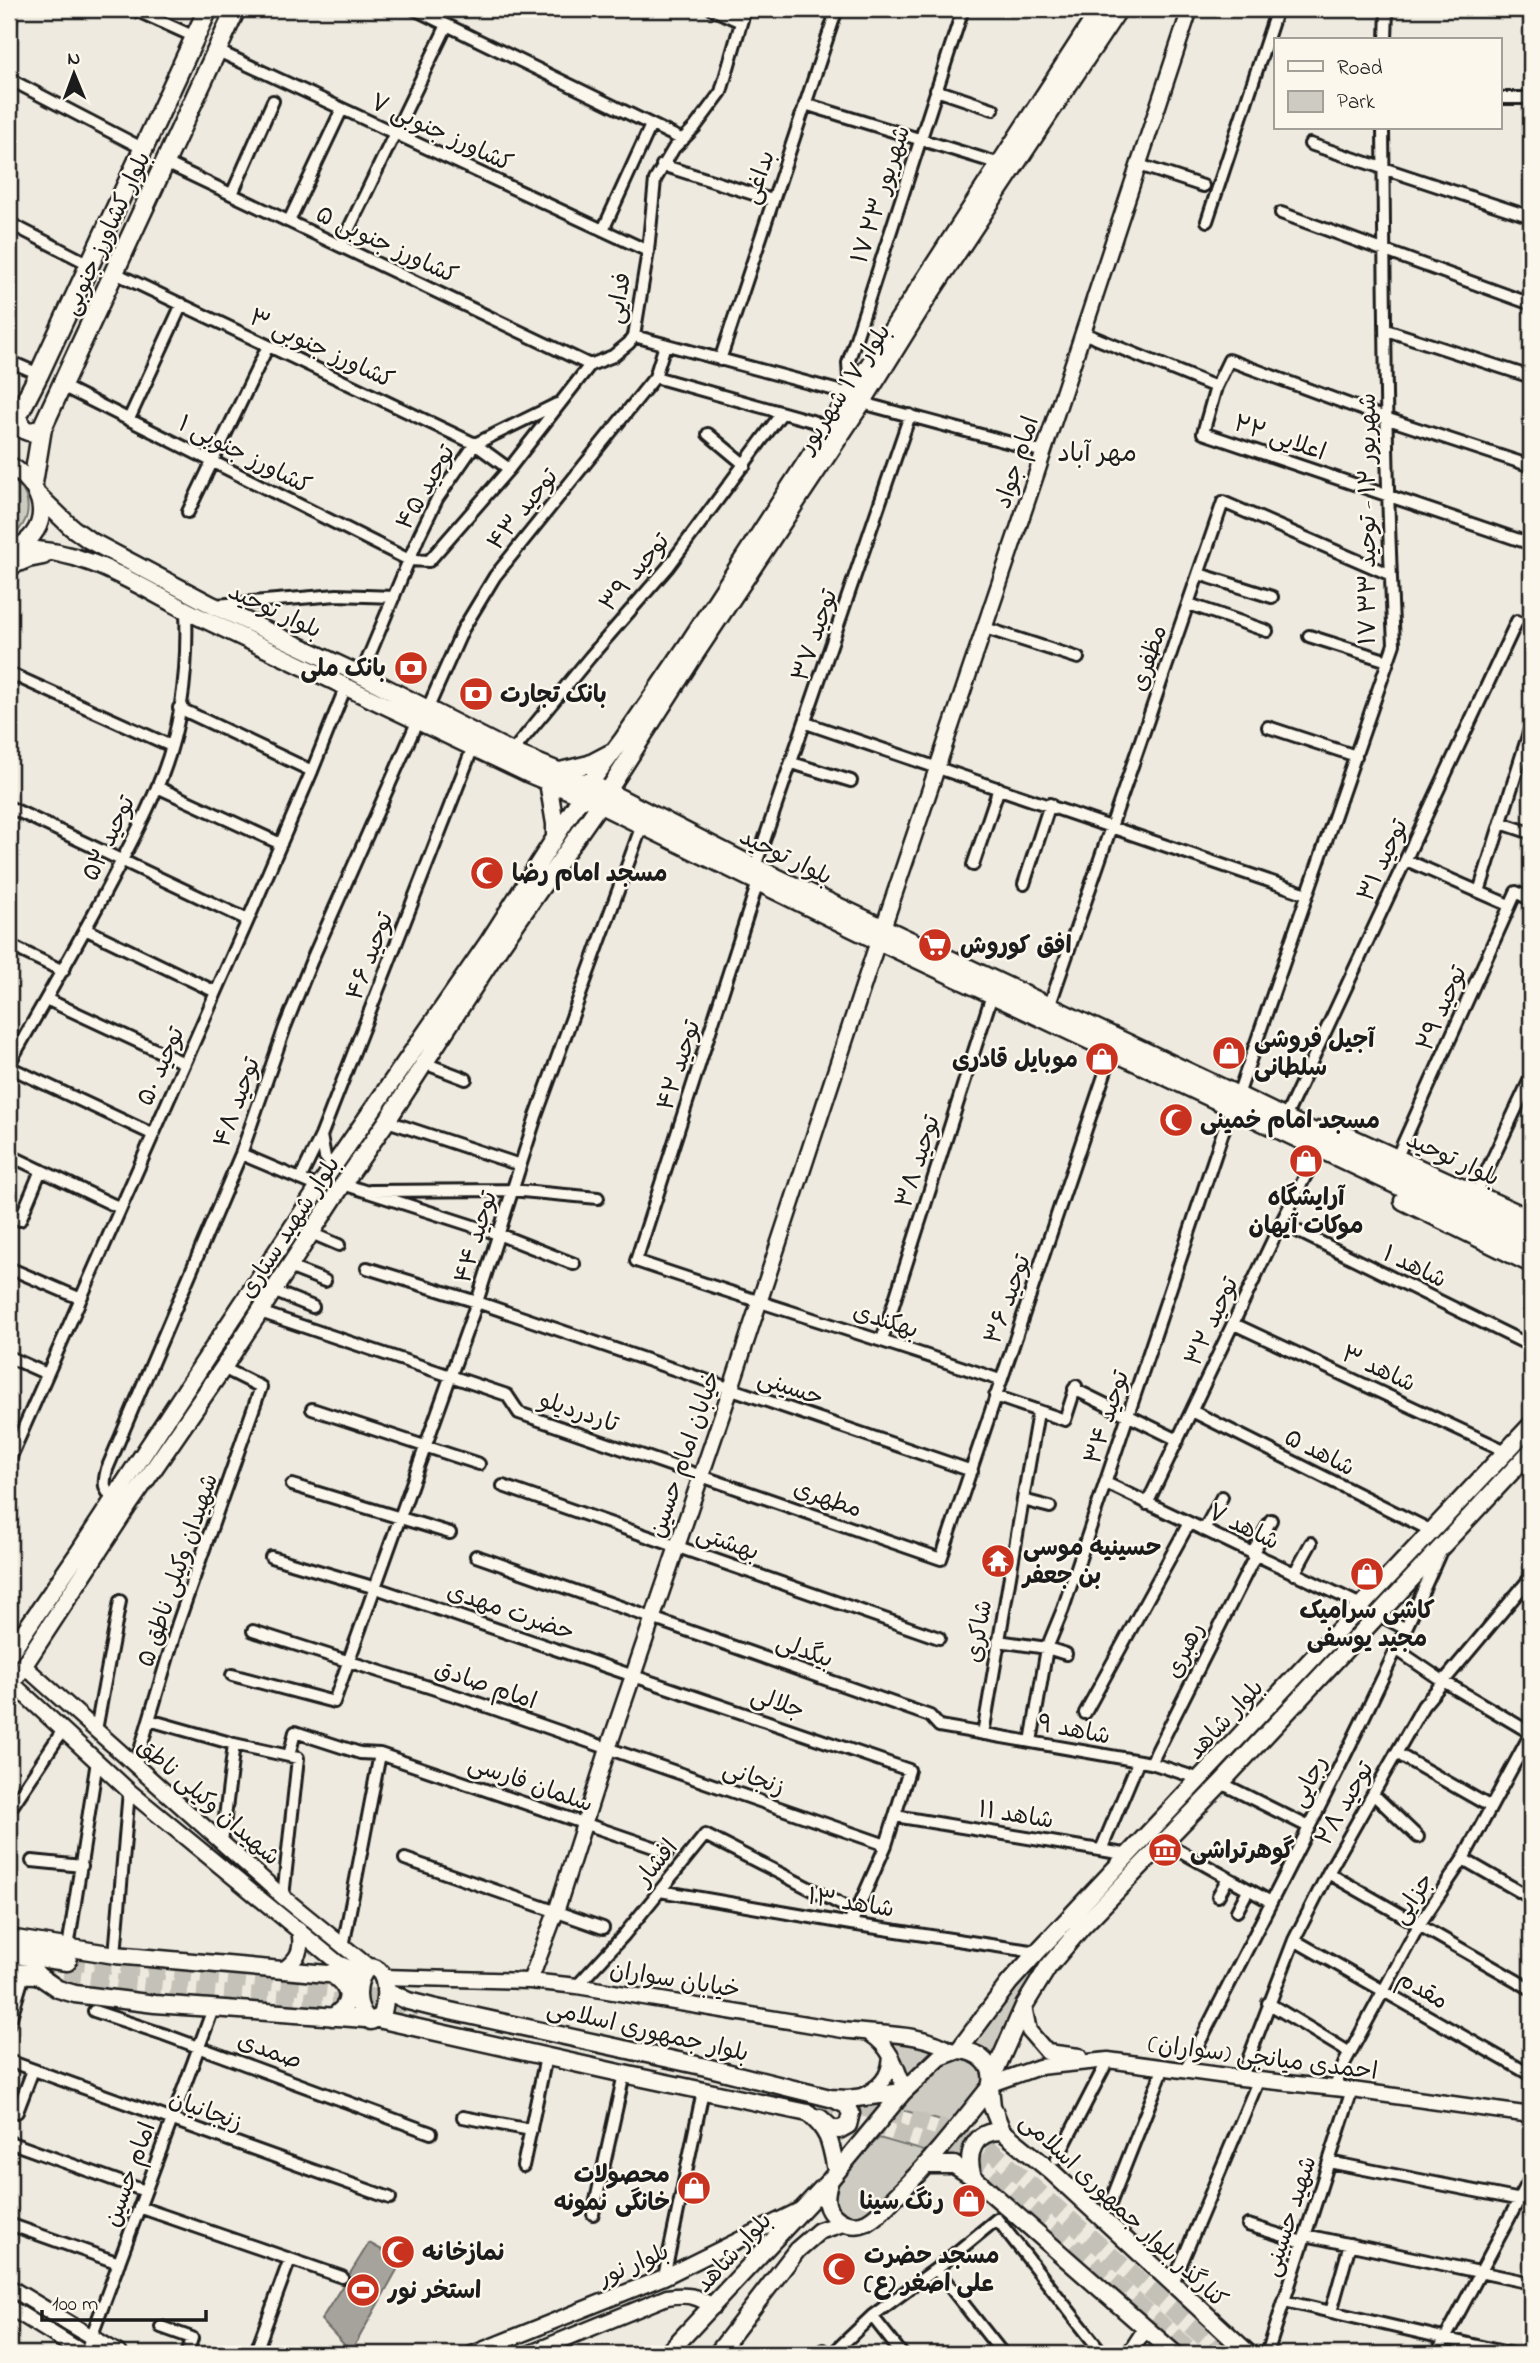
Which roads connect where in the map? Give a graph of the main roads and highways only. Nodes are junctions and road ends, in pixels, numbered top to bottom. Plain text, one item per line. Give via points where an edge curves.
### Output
1 (208, 9) edge
2 (236, 9) edge
3 (1100, 9) edge
4 (1119, 9) edge
5 (856, 398) junction
6 (13, 418) edge
7 (42, 428) junction
8 (9, 465) edge
9 (36, 490) junction
10 (13, 550) edge
11 (93, 563) junction
12 (9, 567) edge
13 (423, 715) junction
14 (625, 745) junction
15 (623, 765) junction
16 (553, 776) junction
17 (586, 789) junction
18 (603, 798) junction
19 (630, 811) junction
20 (580, 831) junction
21 (555, 838) junction
22 (757, 874) junction
23 (881, 935) junction
24 (1235, 1102) junction
25 (1312, 1146) junction
26 (1416, 1189) junction
27 (1531, 1219) edge
28 (1531, 1237) edge
29 (1531, 1249) edge
30 (1531, 1264) edge
31 (1531, 1425) edge
32 (1531, 1451) edge
33 (113, 1497) junction
34 (128, 1506) junction
35 (9, 1654) edge
36 (10, 1685) edge
37 (9, 1938) edge
38 (9, 1953) edge
39 (68, 1955) junction
40 (330, 1973) junction
41 (364, 1973) junction
42 (23, 1974) edge
43 (384, 1983) junction
44 (408, 2001) junction
45 (332, 2017) junction
46 (372, 2019) junction
47 (403, 2026) junction
48 (956, 2051) junction
49 (991, 2083) junction
50 (904, 2092) junction
51 (830, 2098) junction
52 (808, 2113) junction
53 (1002, 2131) junction
54 (928, 2165) junction
55 (833, 2176) junction
56 (973, 2177) junction
57 (843, 2223) junction
58 (667, 2354) edge
59 (717, 2354) edge
60 (1175, 2354) edge
61 (1249, 2354) edge

1 - 6 main road, بلوار کشاورز جنوبی via 40,374
2 - 7 main road, بلوار کشاورز جنوبی
3 - 5 main road, بلوار ۱۷ شهریور
4 - 5 main road, بلوار ۱۷ شهریور
5 - 14 main road, بلوار ۱۷ شهریور
5 - 14 main road, بلوار ۱۷ شهریور via 827,428
6 - 7 main road via 29,432
7 - 9 main road, بلوار کشاورز جنوبی
8 - 9 main road, بلوار توحید
9 - 10 main road via 41,511 38,525 31,538
9 - 13 main road, بلوار توحید via 89,540 212,606 361,675
10 - 11 main road, بلوار توحید via 69,554
11 - 12 main road via 47,556
11 - 13 main road, بلوار توحید via 346,686
13 - 16 main road, بلوار توحید via 512,752
13 - 16 main road, بلوار توحید via 473,747
14 - 15 main road, بلوار ۱۷ شهریور
14 - 16 main road
14 - 17 main road, بلوار ۱۷ شهریور
15 - 18 main road, بلوار ۱۷ شهریور
15 - 19 main road
16 - 17 main road, بلوار توحید
16 - 21 main road
17 - 18 main road, بلوار توحید
17 - 21 main road, بلوار شهید ستاری
18 - 19 main road, بلوار توحید
18 - 20 main road, بلوار شهید ستاری
19 - 20 main road
19 - 22 main road, بلوار توحید
19 - 22 main road, بلوار توحید via 642,825
20 - 34 main road, بلوار شهید ستاری
21 - 33 main road, بلوار شهید ستاری
22 - 23 main road, بلوار توحید
23 - 24 main road, بلوار توحید via 1049,1007
23 - 24 main road, بلوار توحید via 1112,1052
24 - 25 main road, بلوار توحید
24 - 25 main road, بلوار توحید via 1285,1118
25 - 26 main road
25 - 26 main road
25 - 27 main road, بلوار توحید via 1331,1128
25 - 30 main road, بلوار توحید
26 - 28 main road
26 - 29 main road
31 - 48 main road, بلوار شاهد via 1037,1952
32 - 49 main road, بلوار شاهد via 1081,1928 1048,1967 1024,2006
33 - 34 main road
33 - 35 main road, بلوار شهید ستاری
34 - 36 main road, بلوار شهید ستاری
37 - 39 main road
38 - 39 main road
39 - 40 main road
40 - 41 main road
40 - 45 main road via 348,1992 342,2011
41 - 43 main road, بلوار جمهوری اسلامی via 374,1967
41 - 46 main road via 359,2005
42 - 45 main road, بلوار جمهوری اسلامی via 75,1994
43 - 44 main road, بلوار جمهوری اسلامی
43 - 46 main road via 384,2011
44 - 47 main road via 395,2013
44 - 51 main road, بلوار جمهوری اسلامی
45 - 46 main road, بلوار جمهوری اسلامی
46 - 47 main road, بلوار جمهوری اسلامی
47 - 52 main road, بلوار جمهوری اسلامی
48 - 49 main road via 982,2058 989,2067
48 - 50 main road, بلوار شاهد via 940,2057
49 - 53 main road, کنارگذر بلوار جمهوری اسلامی via 992,2106
49 - 54 main road, بلوار شاهد
50 - 51 main road, بلوار جمهوری اسلامی
50 - 55 main road, بلوار شاهد
51 - 52 main road, بلوار جمهوری اسلامی via 846,2105 851,2113 844,2128 831,2129
52 - 55 main road via 828,2134
53 - 56 main road via 983,2134 975,2142 968,2163
53 - 61 main road, کنارگذر بلوار جمهوری اسلامی
54 - 56 main road via 954,2165
54 - 57 main road, بلوار شاهد via 877,2216 866,2223
55 - 57 main road via 826,2197 828,2208
55 - 58 main road, بلوار شاهد
56 - 60 main road
57 - 59 main road, بلوار شاهد via 819,2231 803,2244

